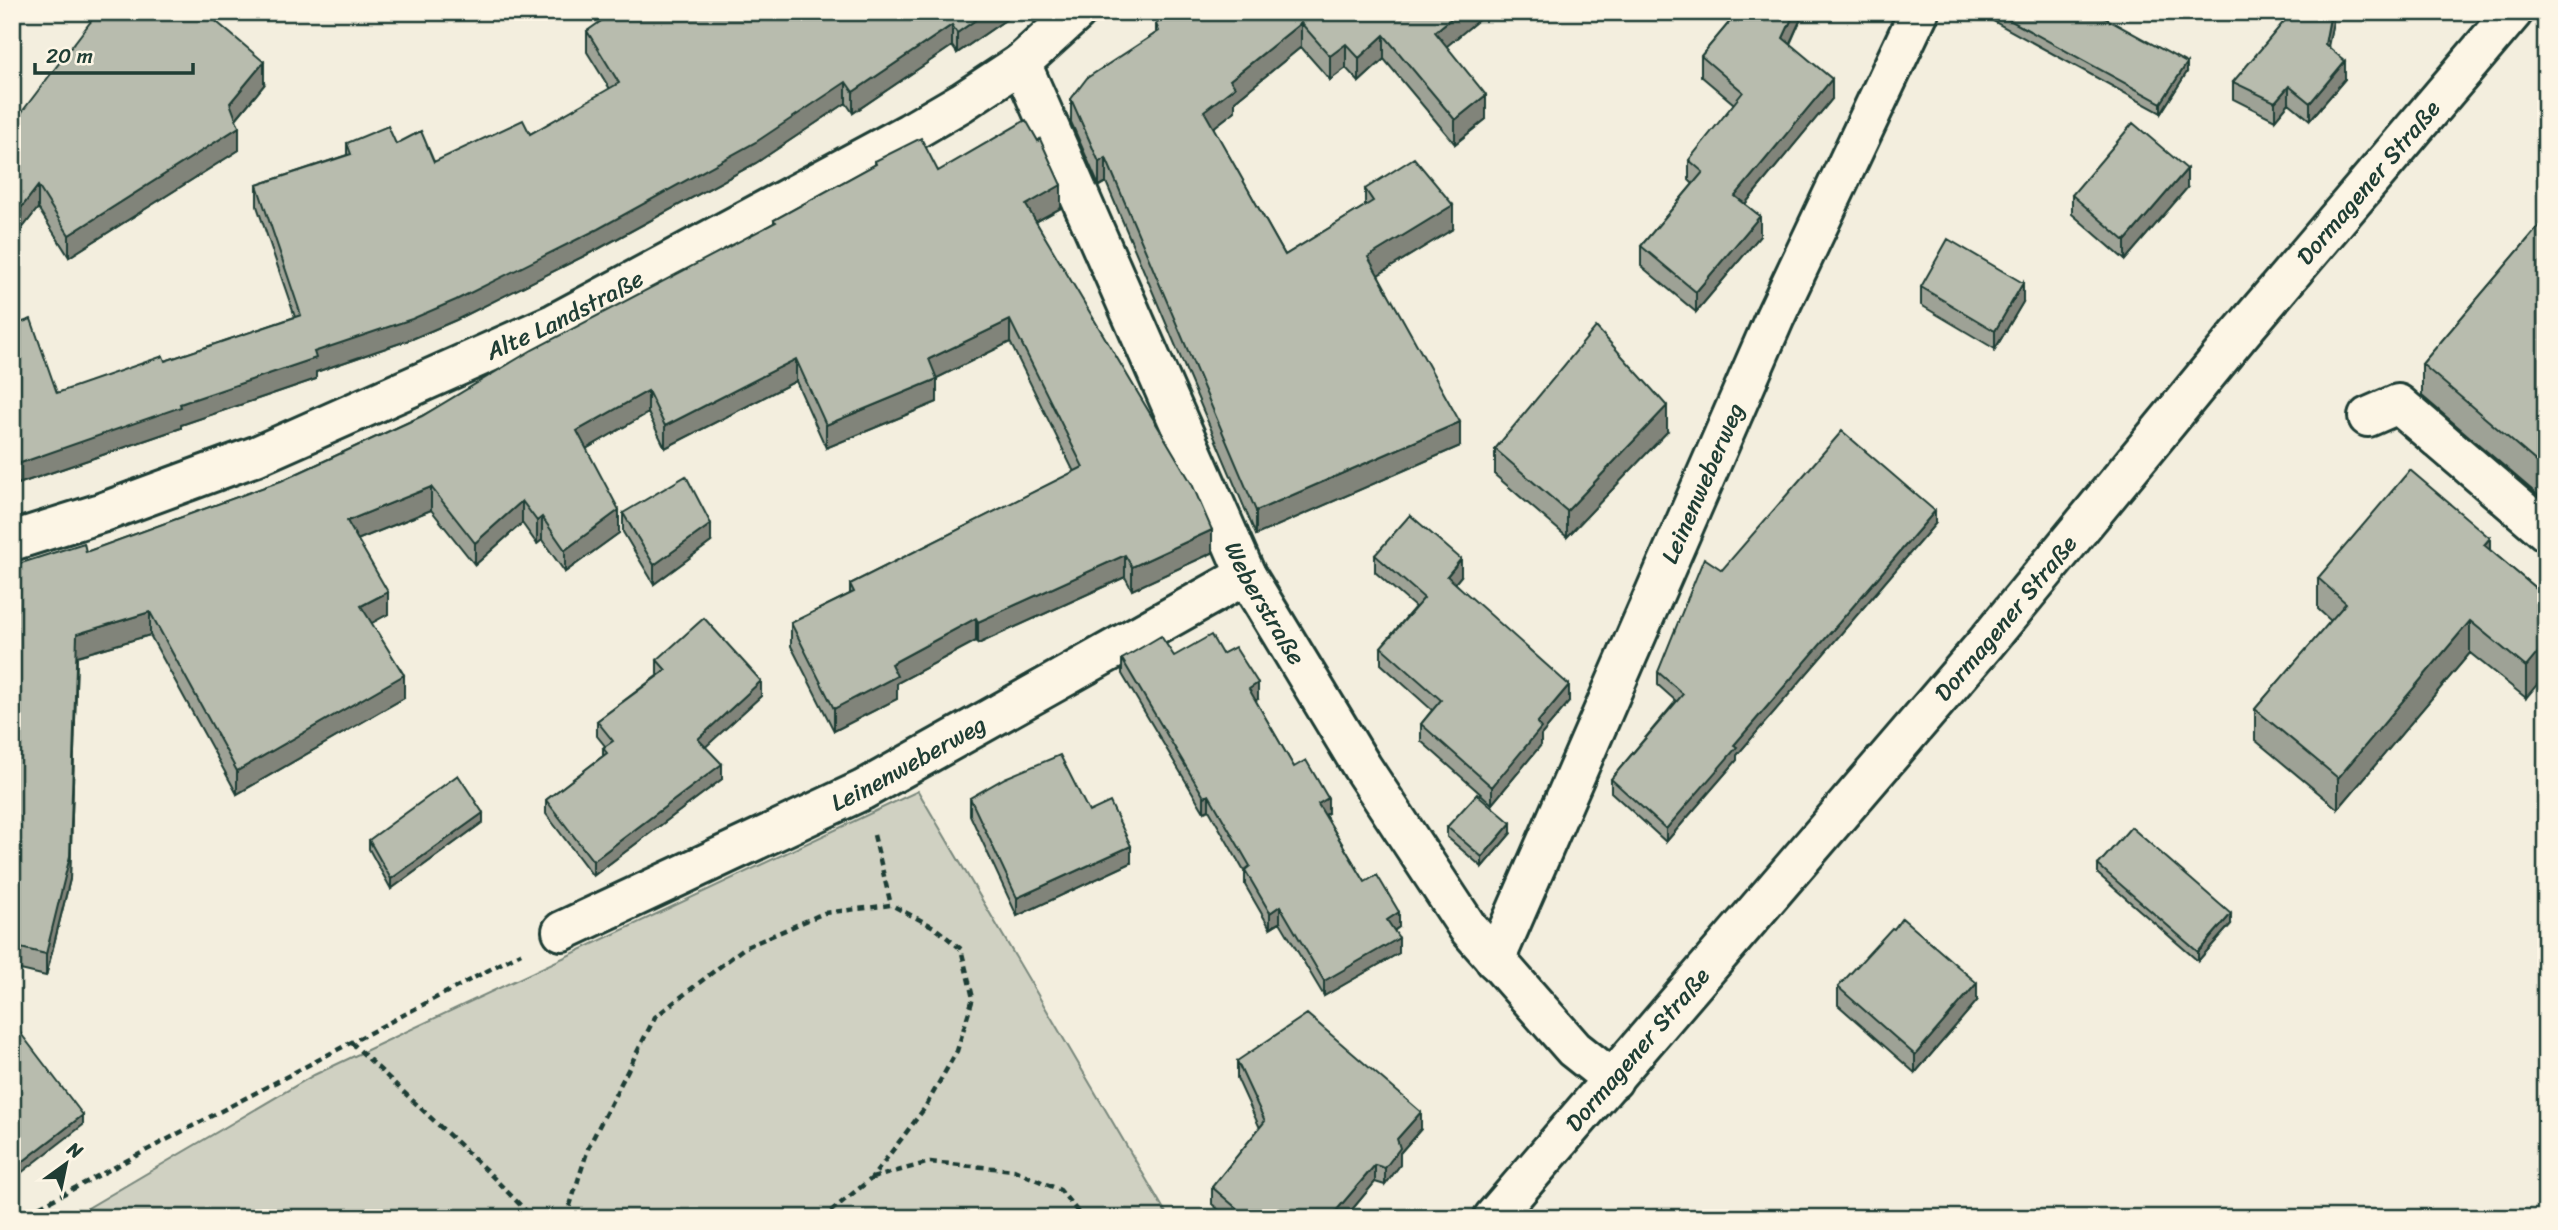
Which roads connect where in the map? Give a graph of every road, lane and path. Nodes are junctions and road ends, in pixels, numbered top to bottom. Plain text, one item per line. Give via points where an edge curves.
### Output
1 (1077, 12) edge
2 (1919, 12) edge
3 (2513, 12) edge
4 (1021, 63) junction
5 (2368, 418) dead end
6 (2546, 531) edge
7 (12, 541) edge
8 (1245, 575) junction
9 (863, 790) junction
10 (891, 905) junction
11 (562, 932) joint
12 (1495, 960) junction
13 (351, 1042) junction
14 (1613, 1080) junction
15 (871, 1179) junction
16 (18, 1218) edge
17 (533, 1218) edge
18 (566, 1218) edge
19 (822, 1218) edge
20 (1083, 1218) edge
21 (1493, 1218) edge

1 - 4 street, Alte Landstraße
2 - 12 street, Leinenweberweg via 1737,404
3 - 14 street, Dormagener Straße via 1986,643
4 - 7 street, Alte Landstraße via 909,133 555,323 256,456
4 - 8 street, Weberstraße
5 - 6 street via 2398,404
8 - 9 street, Leinenweberweg
8 - 12 street, Weberstraße via 1362,767 1468,928
9 - 10 path
9 - 11 street, Leinenweberweg
10 - 15 path via 934,927 961,949 973,998 957,1051 924,1109
10 - 18 path via 824,913 744,948 655,1017 589,1146
11 - 13 path
12 - 14 street, Weberstraße via 1573,1049
13 - 16 path
13 - 17 path
14 - 21 street, Dormagener Straße
15 - 19 path
15 - 20 path via 930,1162 1014,1170 1060,1190

